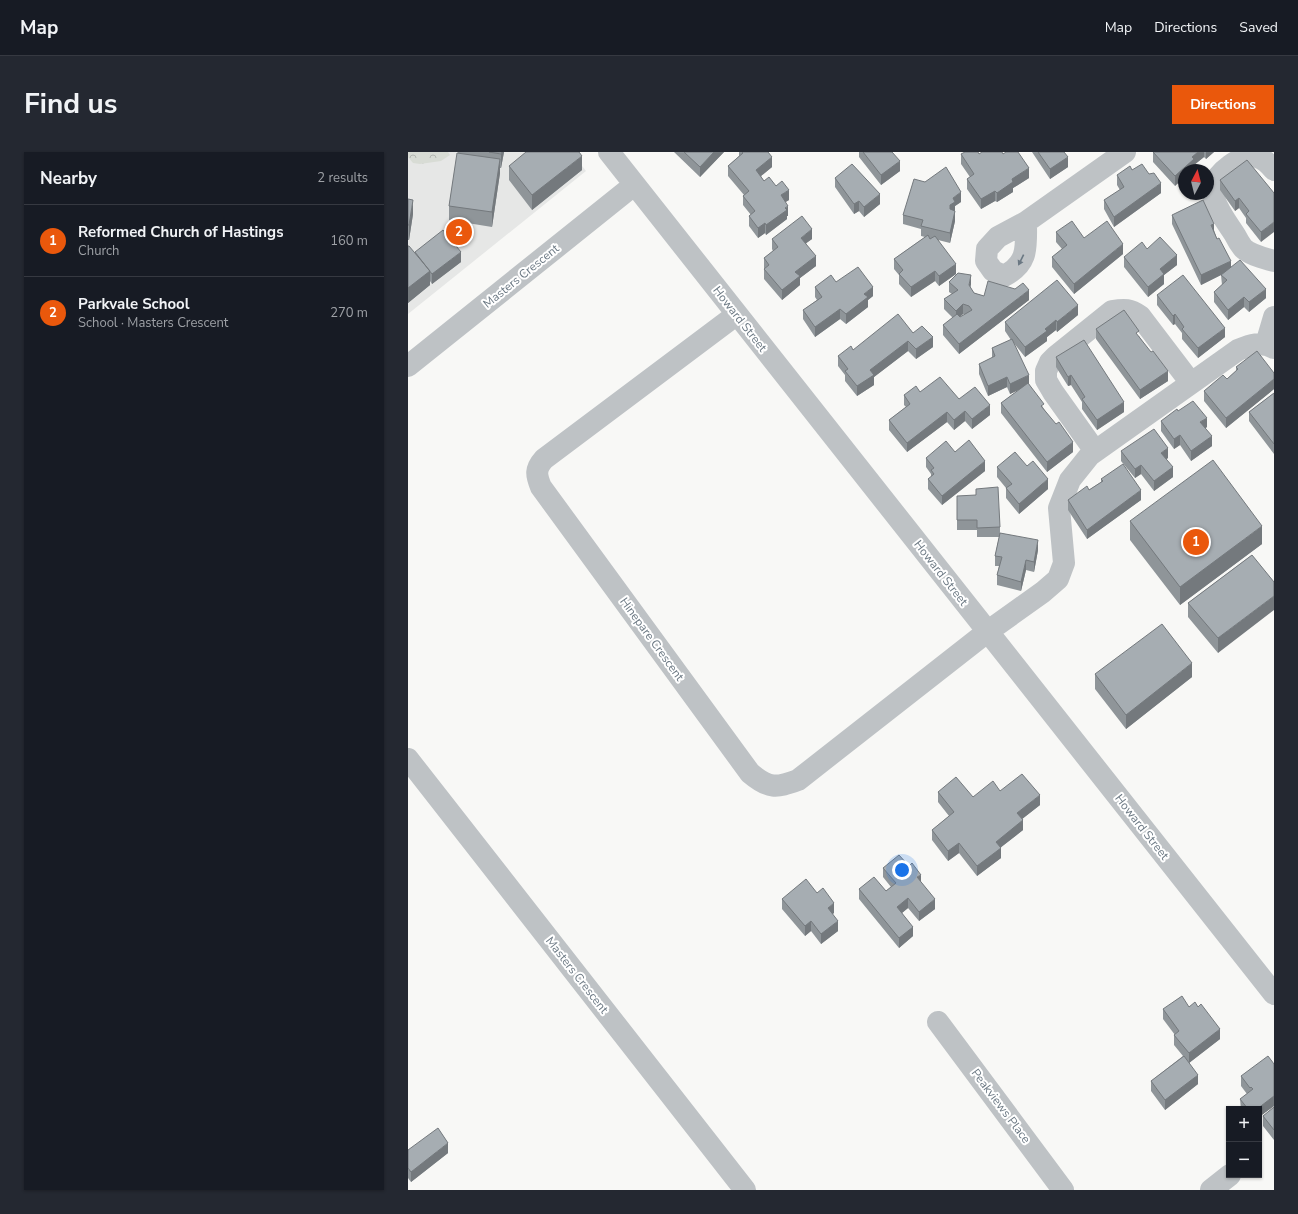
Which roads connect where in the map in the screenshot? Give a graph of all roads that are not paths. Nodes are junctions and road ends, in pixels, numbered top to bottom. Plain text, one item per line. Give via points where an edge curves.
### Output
1 (608, 152) edge
2 (1125, 152) edge
3 (1274, 170) edge
4 (634, 185) junction
5 (1026, 222) dead end
6 (1274, 261) edge
7 (736, 315) junction
8 (1274, 317) edge
9 (1270, 346) edge
10 (408, 366) edge
11 (1191, 383) junction
12 (1095, 451) junction
13 (987, 632) junction
14 (408, 759) edge
15 (1274, 994) edge
16 (938, 1022) dead end
17 (1226, 1178) edge
18 (745, 1190) edge
19 (1063, 1190) edge
20 (1211, 1190) edge

1 - 4 street, Howard Street
2 - 5 street
3 - 6 street via 1257,157 1247,157 1236,161 1217,178 1213,187 1218,209 1243,248
4 - 7 street, Howard Street
4 - 10 street, Masters Crescent
7 - 13 street, Howard Street
7 - 13 street, Hinepare Crescent via 544,459 538,465 536,476 540,487 750,773 768,786 782,786 798,780
8 - 9 street
9 - 11 street, Hinepare Crescent via 1252,344 1238,350
11 - 12 street, Hinepare Crescent
11 - 12 street via 1140,316 1131,310 1112,311 1056,356 1046,371 1046,380 1053,392
12 - 13 street, Hinepare Crescent via 1070,480 1059,508 1064,563 1058,579
13 - 15 street, Howard Street
14 - 18 street, Masters Crescent
16 - 19 street, Peakviews Place
17 - 20 street

